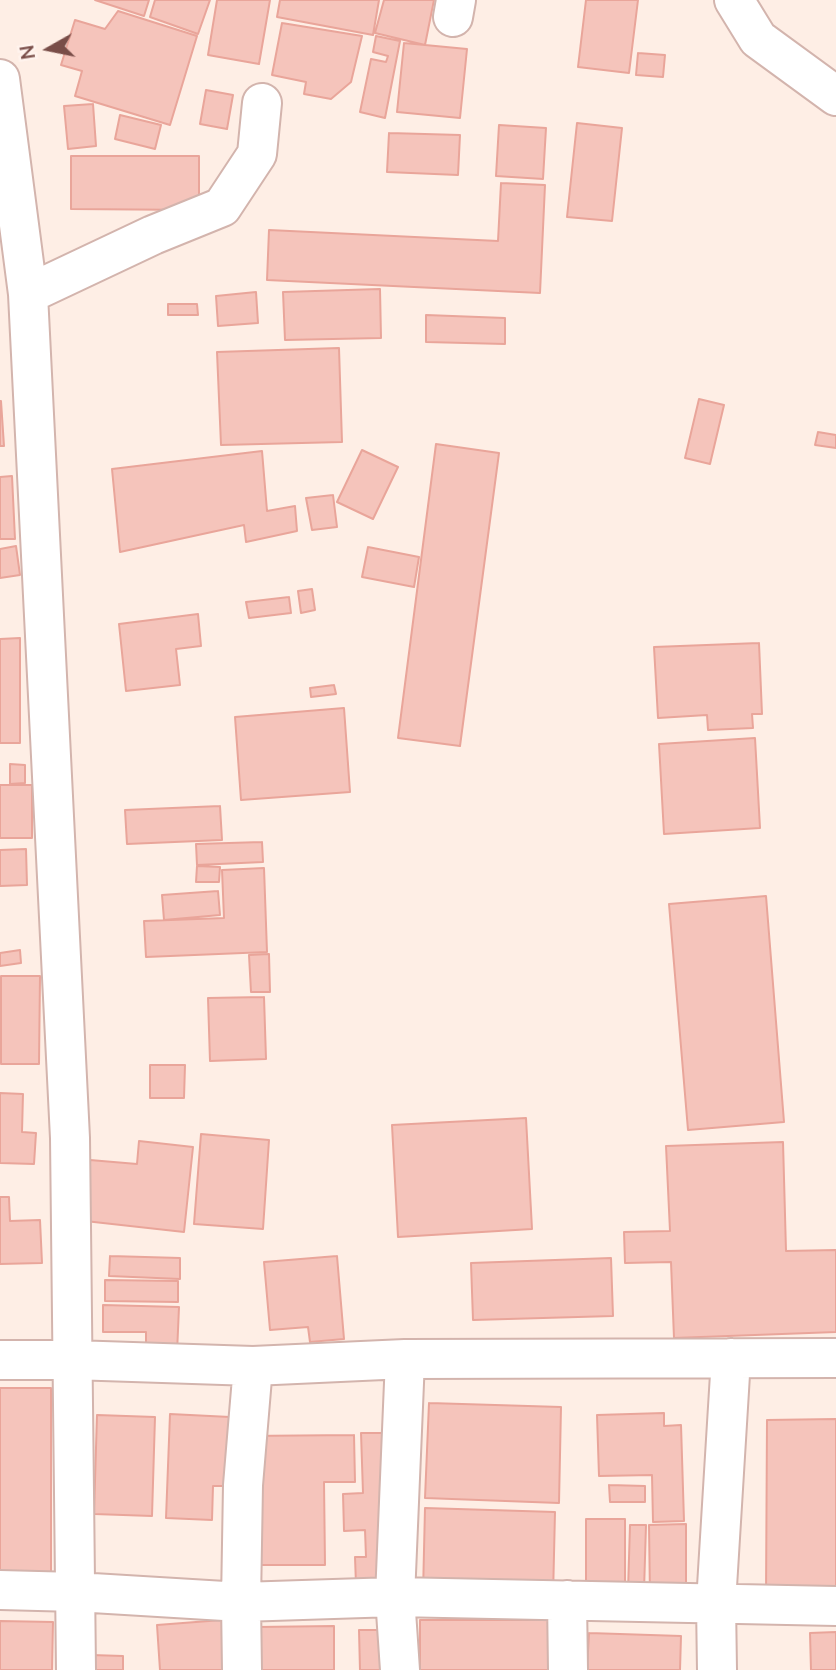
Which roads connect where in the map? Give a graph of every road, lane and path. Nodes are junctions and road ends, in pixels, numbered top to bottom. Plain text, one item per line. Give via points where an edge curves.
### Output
1 (734, 0) edge
2 (0, 79) edge
3 (836, 96) edge
4 (262, 103) dead end
5 (29, 294) junction
6 (731, 1358) junction
7 (836, 1358) edge
8 (405, 1359) junction
9 (0, 1360) edge
10 (72, 1360) junction
11 (253, 1366) junction
12 (0, 1590) edge
13 (76, 1592) junction
14 (394, 1597) junction
15 (567, 1600) junction
16 (241, 1602) junction
17 (716, 1603) junction
18 (836, 1606) edge
19 (76, 1670) edge
20 (242, 1670) edge
21 (400, 1670) edge
22 (568, 1670) edge
23 (717, 1670) edge

1 - 3 street via 758,39
2 - 5 street
4 - 5 street via 257,154 222,207
5 - 10 street via 70,1138
6 - 7 street
6 - 8 street
6 - 17 street
8 - 11 street
8 - 14 street
9 - 10 street
10 - 11 street
10 - 13 street
11 - 16 street via 243,1485
12 - 13 street
13 - 16 street
13 - 19 street
14 - 15 street
14 - 16 street
14 - 21 street
15 - 17 street
15 - 22 street
16 - 20 street
17 - 18 street
17 - 23 street

